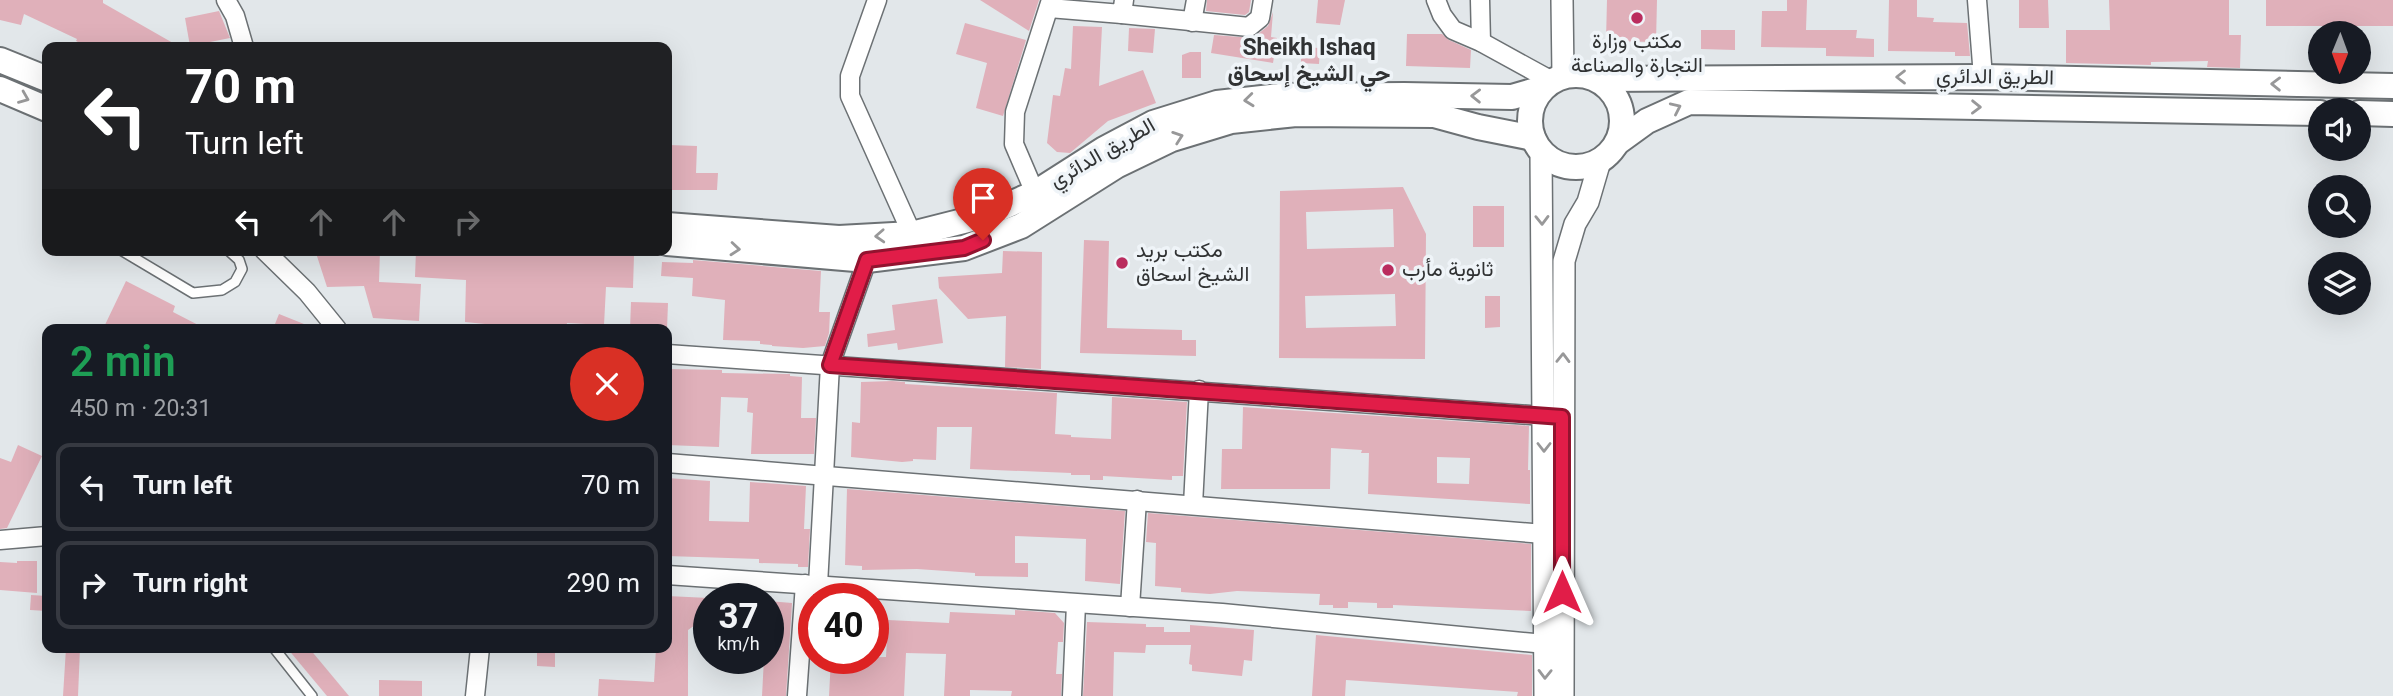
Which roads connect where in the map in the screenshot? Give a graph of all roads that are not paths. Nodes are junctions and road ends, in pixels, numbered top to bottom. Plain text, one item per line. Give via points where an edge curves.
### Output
1 (226, 0) edge
2 (877, 0) edge
3 (1195, 0) edge
4 (1264, 0) edge
5 (1436, 0) edge
6 (1480, 0) edge
7 (1562, 0) edge
8 (1977, 0) edge
9 (1050, 4) edge
10 (1123, 7) edge
11 (1192, 23) junction
12 (243, 42) edge
13 (1481, 42) junction
14 (0, 60) edge
15 (42, 77) edge
16 (1983, 77) junction
17 (1597, 79) junction
18 (1553, 81) junction
19 (2393, 86) edge
20 (0, 89) edge
21 (42, 107) edge
22 (2308, 113) edge
23 (2371, 113) edge
24 (2393, 114) edge
25 (1618, 142) junction
26 (1537, 145) junction
27 (1600, 161) junction
28 (1035, 193) junction
29 (672, 225) edge
30 (912, 234) junction
31 (672, 243) edge
32 (131, 256) edge
33 (235, 256) edge
34 (270, 256) edge
35 (867, 260) junction
36 (333, 324) edge
37 (672, 354) edge
38 (830, 365) junction
39 (1199, 390) junction
40 (1553, 416) junction
41 (672, 463) edge
42 (824, 475) junction
43 (1137, 500) junction
44 (1193, 505) junction
45 (1544, 534) junction
46 (42, 536) edge
47 (0, 540) edge
48 (672, 575) edge
49 (812, 583) edge
50 (798, 584) edge
51 (889, 591) edge
52 (1076, 604) junction
53 (1130, 607) junction
54 (1554, 643) junction
55 (278, 653) edge
56 (479, 653) edge
57 (800, 674) edge
58 (312, 696) edge
59 (475, 696) edge
60 (797, 696) edge
61 (1072, 696) edge
62 (1545, 696) edge
63 (1563, 696) edge

1 - 12 street
2 - 30 street via 850,76 850,96
3 - 11 street
4 - 11 street via 1260,18 1249,27
5 - 13 street via 1453,30
6 - 13 street
7 - 18 street
8 - 16 street
9 - 10 street
9 - 28 street via 1015,112 1014,144
10 - 11 street
13 - 18 street
14 - 15 main road
16 -> 17 main road, الطريق الدائري
19 -> 16 main road, الطريق الدائري
17 - 18 main road via 1587,75
17 - 25 main road via 1616,95 1621,107
18 - 26 main road via 1532,106 1530,128
18 -> 28 main road, الطريق الدائري via 1511,97 1280,96 1217,103 1153,123
20 -> 21 main road
25 -> 22 main road, الطريق الدائري via 1647,121 1689,102
23 - 24 main road
25 - 27 main road
26 - 27 main road via 1551,160 1575,167
35 -> 26 main road, الطريق الدائري via 964,248 1021,226 1116,166 1172,139 1231,121 1296,114 1434,115
26 -> 40 street
40 -> 27 street via 1564,261
28 - 30 main road, الطريق الدائري via 983,216
30 -> 29 main road, الطريق الدائري via 839,238
31 -> 35 main road, الطريق الدائري
32 - 33 lane via 193,293 208,293 235,282 242,269
34 - 36 street
35 - 38 street
37 - 38 street
38 - 39 street
38 - 42 street
39 - 40 street
39 - 44 street
40 -> 45 street
40 - 54 street
41 - 42 street
42 - 43 street
42 - 49 street
43 - 44 street
43 - 53 street
44 - 45 street
45 - 54 street
46 - 47 street
48 - 50 street
51 - 52 street
52 - 53 street
52 - 61 street
53 - 54 street
54 -> 62 street
54 - 63 street
55 - 58 lane
56 - 59 street
57 - 60 street

